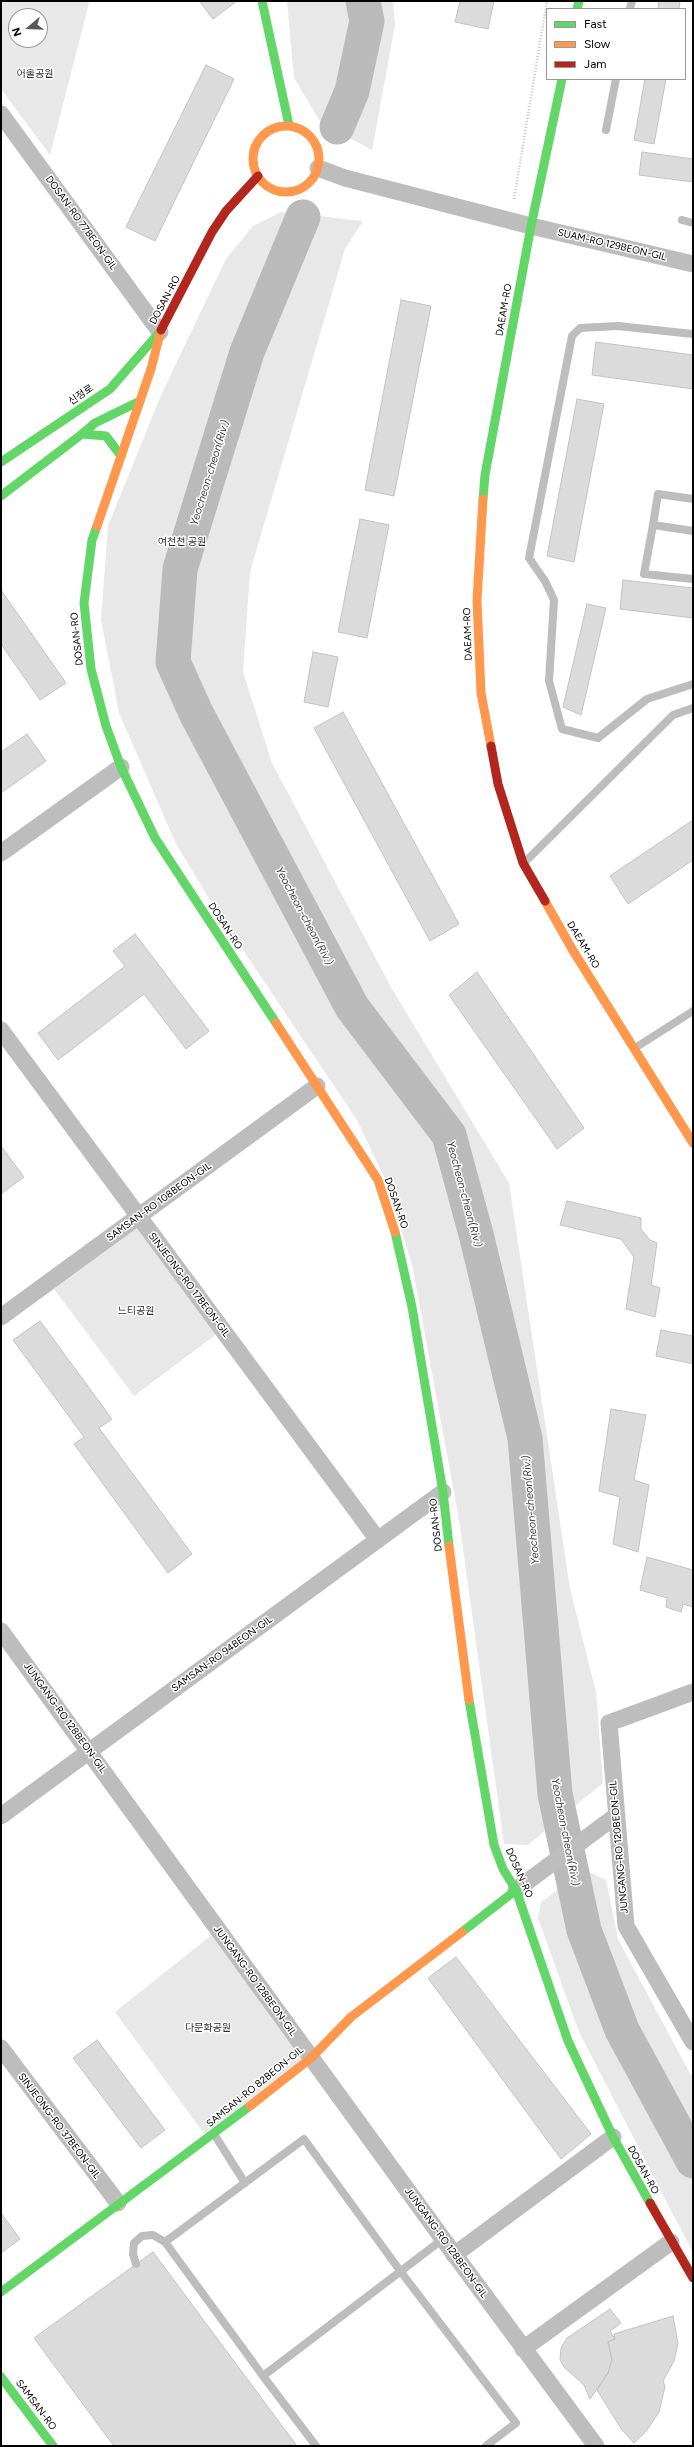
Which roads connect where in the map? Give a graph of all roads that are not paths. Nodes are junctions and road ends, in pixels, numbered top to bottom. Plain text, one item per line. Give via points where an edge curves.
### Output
1 (262, 1) edge
2 (562, 80) edge
3 (616, 80) edge
4 (1, 114) edge
5 (289, 125) junction
6 (606, 130) dead end
7 (318, 168) junction
8 (258, 176) junction
9 (682, 220) dead end
10 (693, 223) edge
11 (531, 226) junction
12 (693, 264) edge
13 (160, 332) junction
14 (693, 334) edge
15 (140, 401) junction
16 (82, 434) junction
17 (121, 456) junction
18 (1, 462) edge
19 (1, 496) edge
20 (693, 499) edge
21 (653, 525) junction
22 (693, 531) edge
23 (693, 579) edge
24 (693, 684) edge
25 (693, 708) edge
26 (121, 767) junction
27 (1, 852) edge
28 (523, 863) junction
29 (693, 1011) edge
30 (1, 1030) edge
31 (634, 1049) junction
32 (317, 1086) junction
33 (693, 1143) edge
34 (139, 1218) junction
35 (1, 1317) edge
36 (443, 1492) junction
37 (378, 1540) junction
38 (1, 1631) edge
39 (693, 1692) edge
40 (90, 1751) junction
41 (617, 1815) junction
42 (1, 1816) edge
43 (516, 1890) junction
44 (693, 2042) edge
45 (1, 2048) edge
46 (311, 2058) junction
47 (214, 2134) junction
48 (613, 2137) junction
49 (245, 2183) junction
50 (118, 2204) junction
51 (443, 2239) junction
52 (165, 2242) junction
53 (671, 2242) junction
54 (454, 2255) junction
55 (136, 2264) dead end
56 (401, 2272) junction
57 (693, 2278) edge
58 (195, 2282) junction
59 (188, 2288) dead end
60 (1, 2292) edge
61 (523, 2349) junction
62 (263, 2376) junction
63 (1, 2377) edge
64 (53, 2446) edge
65 (316, 2446) edge
66 (486, 2446) edge
67 (596, 2446) edge

1 - 5 main road
2 - 11 main road, DAEAM-RO
3 - 6 lane
4 - 13 street, DOSAN-RO 77BEON-GIL
5 - 7 main road via 301,128 313,138 320,157
5 - 8 main road via 276,127 261,136 254,152 253,165
7 - 8 main road via 313,179 300,189 285,192 273,190
7 - 11 street, SUAM-RO 129BEON-GIL via 345,178
8 - 13 main road, DOSAN-RO via 226,211 212,232
9 - 10 lane
11 - 12 street, SUAM-RO 129BEON-GIL
11 - 28 main road, DAEAM-RO via 485,475 477,600 483,700 498,784
13 - 15 main road, DOSAN-RO
13 - 18 main road, 신정로 via 110,389
14 - 24 lane via 618,326 580,328 572,336 529,558 554,600 549,681 562,729 598,738 646,700
15 - 16 main road via 95,422
15 - 17 main road, DOSAN-RO
16 - 17 main road via 106,436
16 - 19 main road
17 - 26 main road, DOSAN-RO via 92,540 84,603 91,669 106,726
20 - 21 lane via 658,494
21 - 22 lane
21 - 23 lane via 644,574
25 - 28 lane via 673,715
26 - 27 street
26 - 32 main road, DOSAN-RO via 155,838
28 - 31 main road, DAEAM-RO
29 - 31 lane
30 - 34 street, SINJEONG-RO 17BEON-GIL
31 - 33 main road, DAEAM-RO
32 - 34 street, SAMSAN-RO 108BEON-GIL
32 - 36 main road, DOSAN-RO via 378,1180 393,1223 412,1307
34 - 35 street, SAMSAN-RO 108BEON-GIL
34 - 37 street, SINJEONG-RO 17BEON-GIL
36 - 37 street, SAMSAN-RO 94BEON-GIL
36 - 43 main road, DOSAN-RO via 459,1634 480,1774 494,1845 503,1868
37 - 40 street, SAMSAN-RO 94BEON-GIL
38 - 40 street, JUNGANG-RO 128BEON-GIL
39 - 41 street, JUNGANG-RO 120BEON-GIL via 609,1723
40 - 42 street, SAMSAN-RO 94BEON-GIL
40 - 46 street, JUNGANG-RO 128BEON-GIL
41 - 43 street
41 - 44 street, JUNGANG-RO 120BEON-GIL via 626,1926
43 - 46 main road, SAMSAN-RO 82BEON-GIL via 351,2017
43 - 48 main road, DOSAN-RO via 568,2041
45 - 50 street, SINJEONG-RO 37BEON-GIL
46 - 47 main road, SAMSAN-RO 82BEON-GIL
46 - 51 street, JUNGANG-RO 128BEON-GIL
47 - 49 lane
47 - 50 main road, SAMSAN-RO 82BEON-GIL
48 - 53 main road, DOSAN-RO
48 - 54 street
49 - 52 lane
49 - 56 lane via 304,2139
50 - 60 main road, SAMSAN-RO 82BEON-GIL
51 - 54 street, JUNGANG-RO 128BEON-GIL
51 - 56 lane
52 - 55 lane via 153,2235 142,2236 134,2243 133,2254
52 - 58 lane
53 - 57 main road, DOSAN-RO
53 - 61 street
54 - 61 street, JUNGANG-RO 128BEON-GIL
56 - 62 lane
56 - 66 lane via 516,2423
58 - 59 lane
58 - 62 lane
61 - 67 street, JUNGANG-RO 128BEON-GIL
62 - 65 lane
63 - 64 main road, SAMSAN-RO

